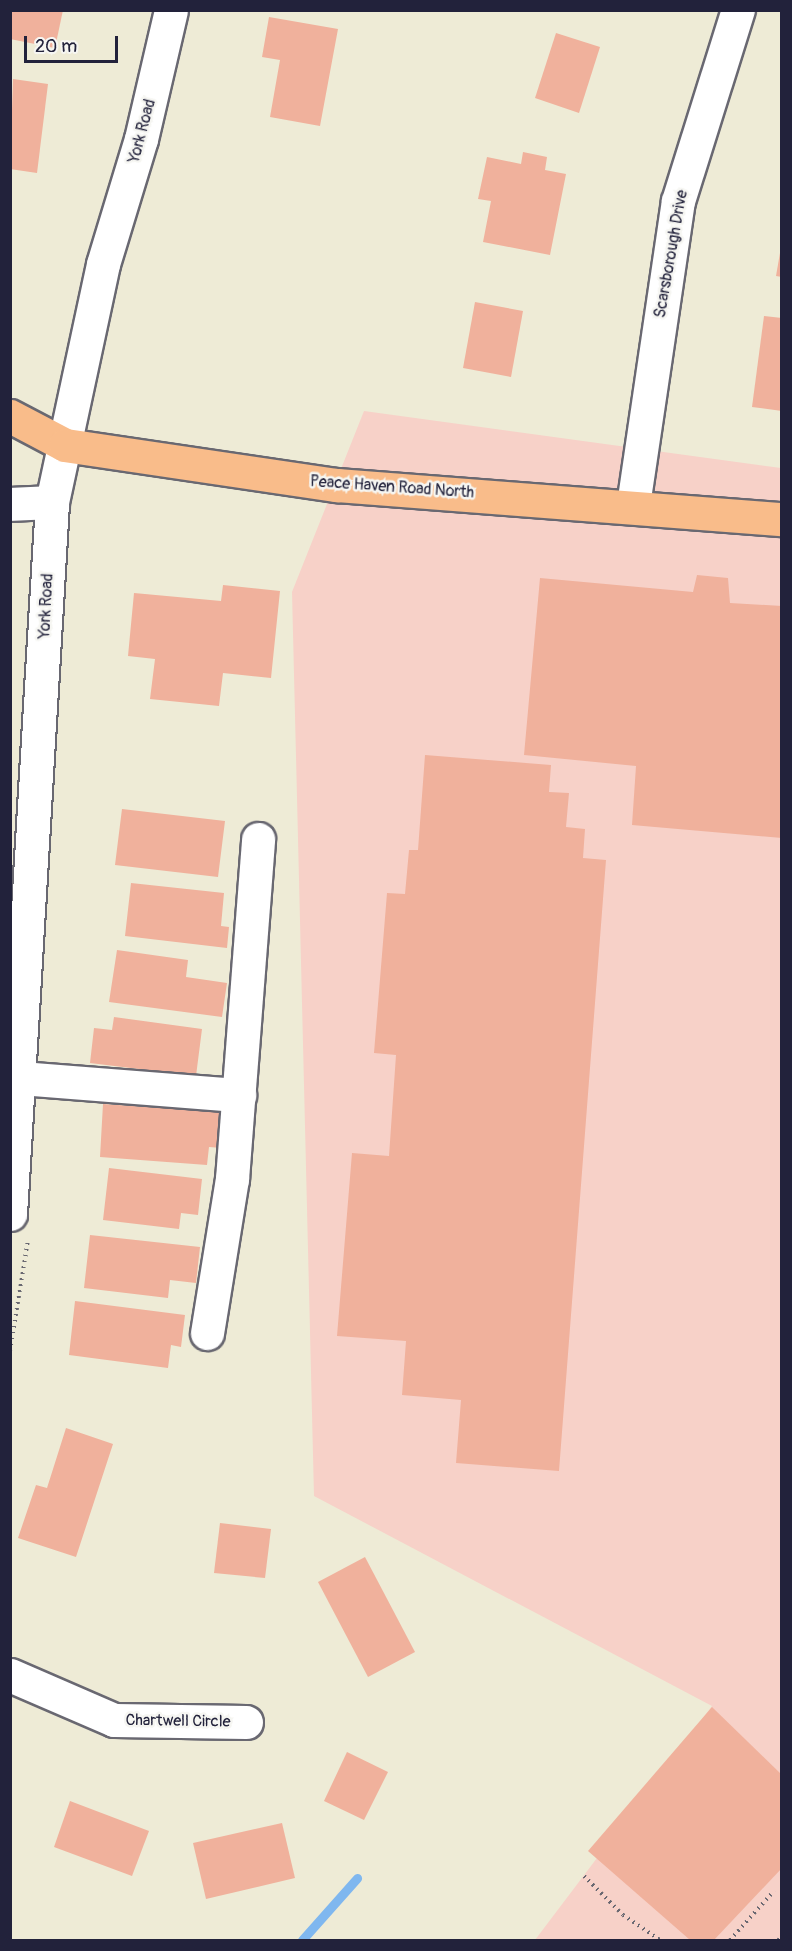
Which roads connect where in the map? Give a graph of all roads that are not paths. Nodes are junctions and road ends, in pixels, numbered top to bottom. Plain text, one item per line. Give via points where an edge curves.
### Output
1 (171, 10) edge
2 (738, 10) edge
3 (10, 416) edge
4 (65, 445) junction
5 (52, 502) junction
6 (10, 504) edge
7 (633, 505) junction
8 (782, 519) edge
9 (258, 839) dead end
10 (20, 932) edge
11 (21, 1078) junction
12 (239, 1095) junction
13 (20, 1226) edge
14 (207, 1333) dead end
15 (10, 1675) edge
16 (246, 1722) dead end

1 - 4 street, York Road via 141,139 103,264
2 - 7 street, Scarsborough Drive via 678,201
3 - 4 main road, Peace Haven Road North
4 - 5 street, York Road
4 - 7 main road, Peace Haven Road North via 337,485
5 - 6 street
5 - 10 street, York Road
7 - 8 main road, Peace Haven Road North
9 - 12 street
10 - 11 street, York Road
11 - 12 street
11 - 13 street, York Road
12 - 14 street via 232,1179
15 - 16 street, Chartwell Circle via 114,1720

